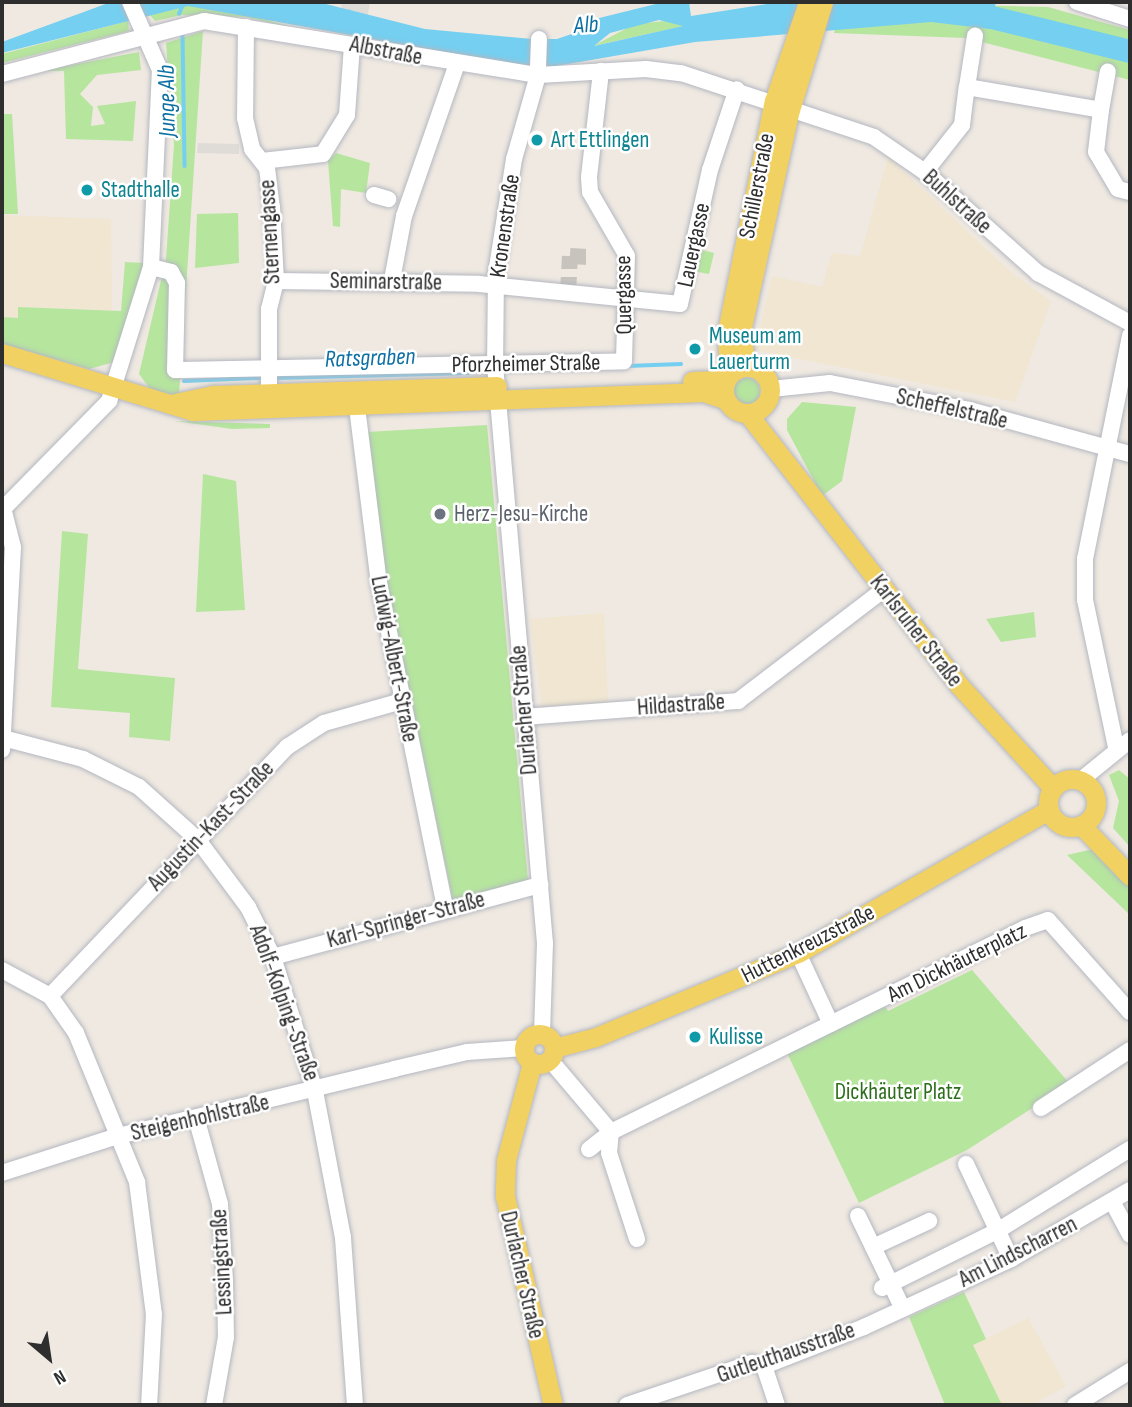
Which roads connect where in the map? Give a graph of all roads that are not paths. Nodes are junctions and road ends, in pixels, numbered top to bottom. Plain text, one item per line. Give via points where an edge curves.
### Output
1 (130, 2) edge
2 (808, 2) edge
3 (823, 2) edge
4 (1077, 2) edge
5 (1130, 19) edge
6 (246, 27) junction
7 (146, 29) junction
8 (975, 36) dead end
9 (539, 39) dead end
10 (352, 45) junction
11 (799, 45) junction
12 (457, 65) junction
13 (601, 71) junction
14 (539, 72) junction
15 (1108, 72) dead end
16 (2, 74) edge
17 (967, 87) junction
18 (737, 89) junction
19 (782, 106) junction
20 (1101, 110) junction
21 (262, 161) junction
22 (925, 172) junction
23 (1130, 192) edge
24 (151, 267) junction
25 (392, 280) junction
26 (276, 281) junction
27 (496, 281) junction
28 (628, 297) junction
29 (1130, 323) edge
30 (1130, 335) edge
31 (2, 353) edge
32 (624, 361) joint
33 (495, 365) junction
34 (270, 368) junction
35 (731, 380) junction
36 (393, 389) junction
37 (771, 389) junction
38 (115, 392) junction
39 (496, 392) junction
40 (269, 394) junction
41 (170, 404) junction
42 (357, 407) junction
43 (755, 411) junction
44 (1106, 450) junction
45 (1130, 454) edge
46 (2, 507) edge
47 (883, 590) junction
48 (402, 701) junction
49 (525, 717) junction
50 (2, 744) edge
51 (1124, 747) edge
52 (1082, 780) junction
53 (1053, 788) junction
54 (1049, 810) junction
55 (1087, 820) junction
56 (198, 840) junction
57 (1130, 856) edge
58 (1130, 876) edge
59 (540, 885) junction
60 (445, 908) junction
61 (798, 953) junction
62 (273, 957) junction
63 (2, 970) edge
64 (50, 996) junction
65 (1130, 1012) edge
66 (831, 1024) junction
67 (550, 1050) junction
68 (1130, 1050) edge
69 (528, 1055) junction
70 (315, 1091) junction
71 (1041, 1108) dead end
72 (197, 1121) junction
73 (611, 1132) junction
74 (118, 1136) junction
75 (589, 1149) dead end
76 (1130, 1149) edge
77 (966, 1164) dead end
78 (2, 1173) edge
79 (1130, 1190) edge
80 (1113, 1203) junction
81 (858, 1216) dead end
82 (929, 1221) dead end
83 (997, 1231) junction
84 (1130, 1235) edge
85 (638, 1239) dead end
86 (873, 1247) junction
87 (1011, 1259) junction
88 (887, 1287) junction
89 (903, 1309) junction
90 (764, 1366) junction
91 (1130, 1371) edge
92 (149, 1405) edge
93 (214, 1405) edge
94 (355, 1405) edge
95 (554, 1405) edge
96 (632, 1405) edge
97 (777, 1405) edge
98 (1075, 1405) edge

1 - 7 street
2 - 11 main road, Schillerstraße
3 - 11 main road, Schillerstraße
4 - 5 street
6 - 7 street, Albstraße via 193,21
6 - 10 street, Albstraße
6 - 21 street, Sternengasse via 239,89 242,118
7 - 16 street, Albstraße
7 - 24 street via 160,70
8 - 17 street
9 - 14 street, Kronenstraße
10 - 12 street, Albstraße
10 - 21 street via 347,115 323,154
11 - 19 main road, Schillerstraße
12 - 14 street, Albstraße
12 - 25 street via 419,183 393,200
13 - 14 street, Albstraße
13 - 18 street, Albstraße via 657,70
13 - 28 street, Quergasse via 590,192 633,248
14 - 27 street, Kronenstraße via 514,159
15 - 20 street
17 - 20 street
17 - 22 street via 962,125
18 - 19 street, Albstraße
18 - 28 street, Lauergasse via 710,170 680,304
19 - 22 street, Buhlstraße via 874,136
19 - 35 main road, Schillerstraße via 727,331
20 - 23 street via 1096,152 1118,189
21 - 26 street, Sternengasse
22 - 29 street, Buhlstraße via 1038,273
24 - 34 street, Pforzheimer Straße via 171,272 177,283 175,370
24 - 38 street
25 - 26 street, Seminarstraße
25 - 27 street, Seminarstraße
26 - 34 street, Sternengasse via 269,309
27 - 28 street, Lauergasse
27 - 33 street, Kronenstraße
28 - 32 street, Quergasse
30 - 44 street
31 - 38 main road, Pforzheimer Straße
32 - 33 street, Pforzheimer Straße
33 - 34 street, Pforzheimer Straße
33 - 39 street, Kronenstraße
34 - 40 street, Sternengasse
35 - 37 main road via 762,372
35 - 39 main road, Pforzheimer Straße
35 - 43 main road
36 - 39 main road, Pforzheimer Straße
36 - 40 main road, Pforzheimer Straße
36 - 42 street, Pforzheimer Straße via 359,400
37 - 43 main road
37 - 44 street, Scheffelstraße via 830,383 970,410
38 - 41 main road, Pforzheimer Straße
38 - 46 street via 96,420
39 - 42 main road, Pforzheimer Straße
39 - 49 street, Durlacher Straße
40 - 41 main road, Pforzheimer Straße
41 - 42 main road, Pforzheimer Straße via 229,412
42 - 48 street, Ludwig-Albert-Straße via 379,583
43 - 47 main road, Karlsruher Straße via 788,465
44 - 45 street, Scheffelstraße
44 - 51 street via 1085,559 1085,600
46 - 50 street via 13,547
47 - 49 street, Hildastraße via 738,701
47 - 53 main road, Karlsruher Straße via 1029,768
48 - 56 street, Augustin-Kast-Straße via 340,717 302,736
48 - 60 street, Ludwig-Albert-Straße
49 - 59 street, Durlacher Straße
50 - 56 street, Adolf-Kolping-Straße via 114,773 165,807
51 - 52 street
52 - 53 main road via 1064,780
52 - 55 main road via 1096,796
53 - 54 main road
54 - 55 main road via 1063,825
54 - 61 main road, Huttenkreuzstraße
55 - 57 main road
55 - 58 main road
56 - 62 street, Adolf-Kolping-Straße via 228,873
56 - 64 street, Augustin-Kast-Straße
59 - 60 street, Karl-Springer-Straße
59 - 67 street, Durlacher Straße
60 - 62 street, Karl-Springer-Straße
61 - 66 street
61 - 67 main road, Huttenkreuzstraße via 619,1028
62 - 70 street, Adolf-Kolping-Straße
63 - 64 street
64 - 74 street via 93,1066
65 - 66 street, Am Dickhäuterplatz via 1048,920
66 - 73 street, Am Dickhäuterplatz
67 - 69 main road
67 - 69 main road via 549,1060
67 - 73 street
68 - 71 street
69 - 70 street, Steigenhohlstraße via 467,1052
69 - 95 main road, Durlacher Straße via 506,1160 505,1196
70 - 72 street, Steigenhohlstraße
70 - 94 street, Adolf-Kolping-Straße via 343,1238
72 - 74 street, Steigenhohlstraße
72 - 93 street, Lessingstraße via 220,1203 225,1282 225,1349
73 - 75 street, Am Dickhäuterplatz
73 - 85 street via 609,1153
74 - 78 street, Steigenhohlstraße
74 - 92 street via 137,1182 148,1248 155,1362
76 - 83 street
77 - 83 street
79 - 80 street, Am Lindscharren
80 - 84 street
80 - 87 street, Am Lindscharren
81 - 86 street
82 - 86 street
83 - 87 street
83 - 88 street
86 - 88 street
87 - 89 street, Am Lindscharren
88 - 89 street
89 - 90 street, Gutleuthausstraße
90 - 96 street, Gutleuthausstraße via 752,1363
90 - 97 street
91 - 98 street

